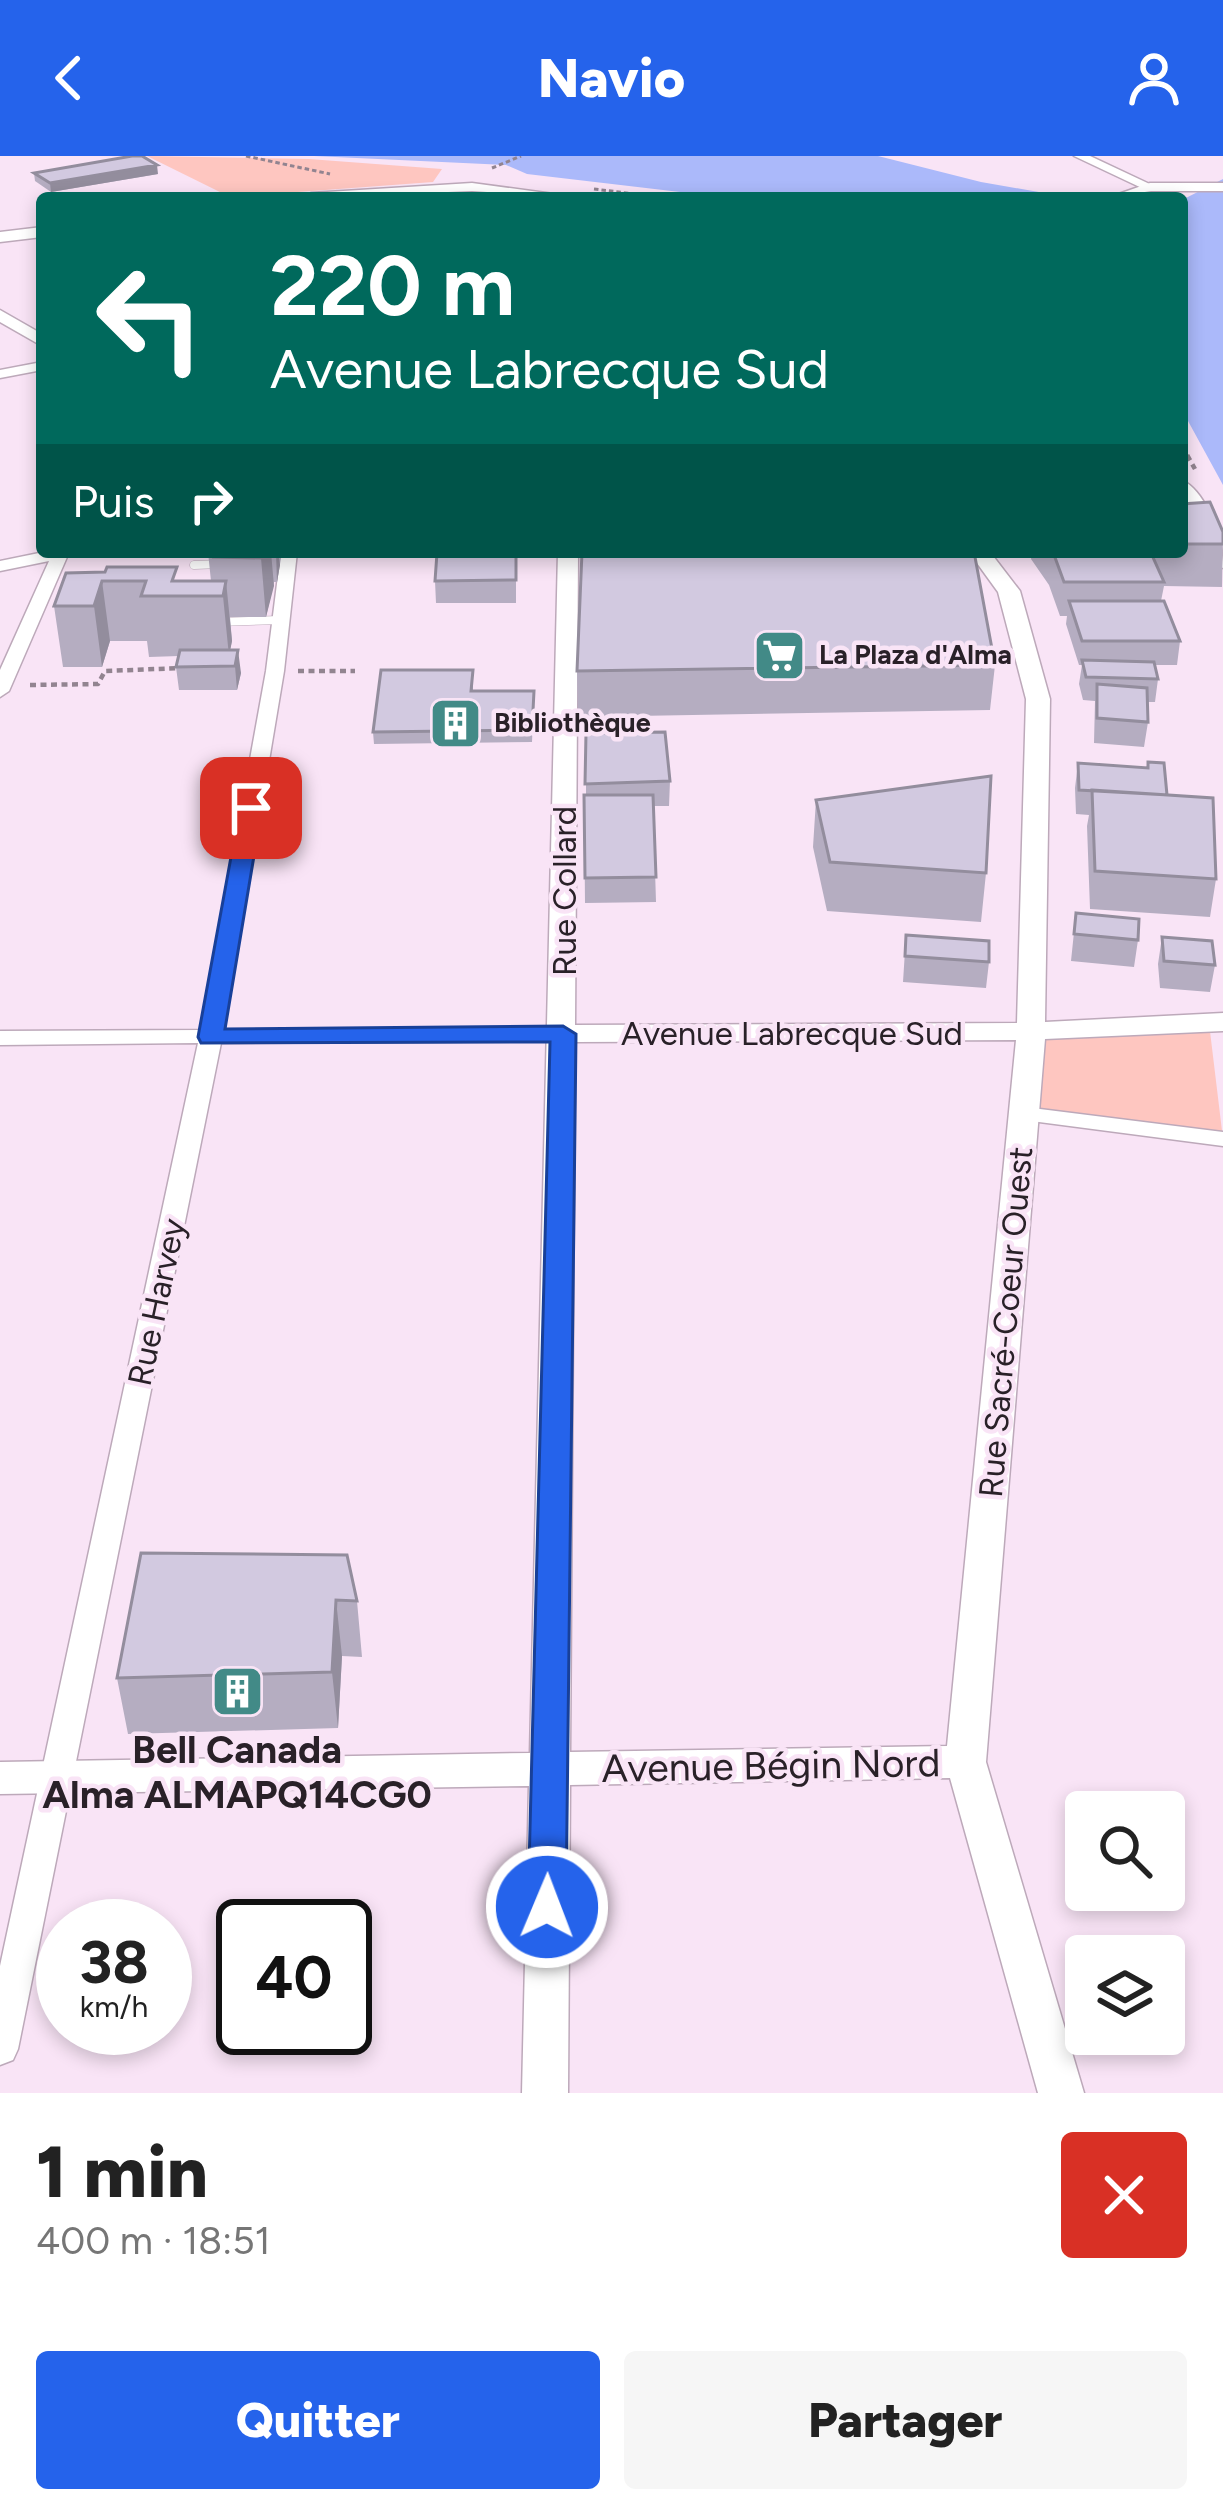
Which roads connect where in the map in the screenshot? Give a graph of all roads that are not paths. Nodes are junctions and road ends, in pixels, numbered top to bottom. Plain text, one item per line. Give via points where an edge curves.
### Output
1 (1080, 156) edge
2 (1150, 187) junction
3 (1223, 187) edge
4 (399, 192) edge
5 (519, 192) edge
6 (1134, 192) edge
7 (36, 233) edge
8 (0, 237) edge
9 (0, 315) edge
10 (36, 337) edge
11 (36, 367) edge
12 (0, 374) edge
13 (1188, 500) edge
14 (36, 558) edge
15 (60, 558) edge
16 (196, 558) edge
17 (568, 558) edge
18 (984, 558) edge
19 (1223, 562) edge
20 (241, 563) edge
21 (194, 565) junction
22 (0, 566) edge
23 (279, 569) edge
24 (189, 584) edge
25 (281, 620) junction
26 (210, 622) edge
27 (1, 688) edge
28 (1223, 1022) edge
29 (1031, 1031) junction
30 (563, 1034) junction
31 (211, 1037) junction
32 (0, 1038) edge
33 (1024, 1114) junction
34 (1223, 1139) edge
35 (966, 1762) junction
36 (548, 1768) junction
37 (56, 1777) junction
38 (0, 1778) edge
39 (0, 2049) edge
40 (545, 2093) edge
41 (1061, 2093) edge

1 - 2 street
2 - 3 street
2 - 6 street
4 - 5 street
7 - 8 street
9 - 10 street
11 - 12 street
13 - 19 street
14 - 22 street
15 - 27 street
16 - 21 lane
17 - 30 street, Rue Collard
18 - 29 street, Rue Sacré-Coeur Ouest via 1009,591 1038,699
20 - 21 lane
21 - 24 lane
23 - 25 street, Rue Harvey
25 - 26 lane
25 - 31 street, Rue Harvey
28 - 29 street, Avenue Labrecque Sud
29 - 30 street, Avenue Labrecque Sud
29 - 33 street, Rue Sacré-Coeur Ouest
30 - 31 street, Avenue Labrecque Sud
30 - 36 street, Rue Collard
31 - 32 street, Avenue Labrecque Sud
31 - 37 street, Rue Harvey
33 - 34 street
33 - 35 street, Rue Sacré-Coeur Ouest
35 - 36 street, Avenue Bégin Nord
35 - 41 street, Rue Sacré-Coeur Ouest
36 - 37 street, Avenue Bégin Nord
36 - 40 street, Rue Collard
37 - 38 street, Avenue Bégin Nord
37 - 39 street, Rue Harvey

